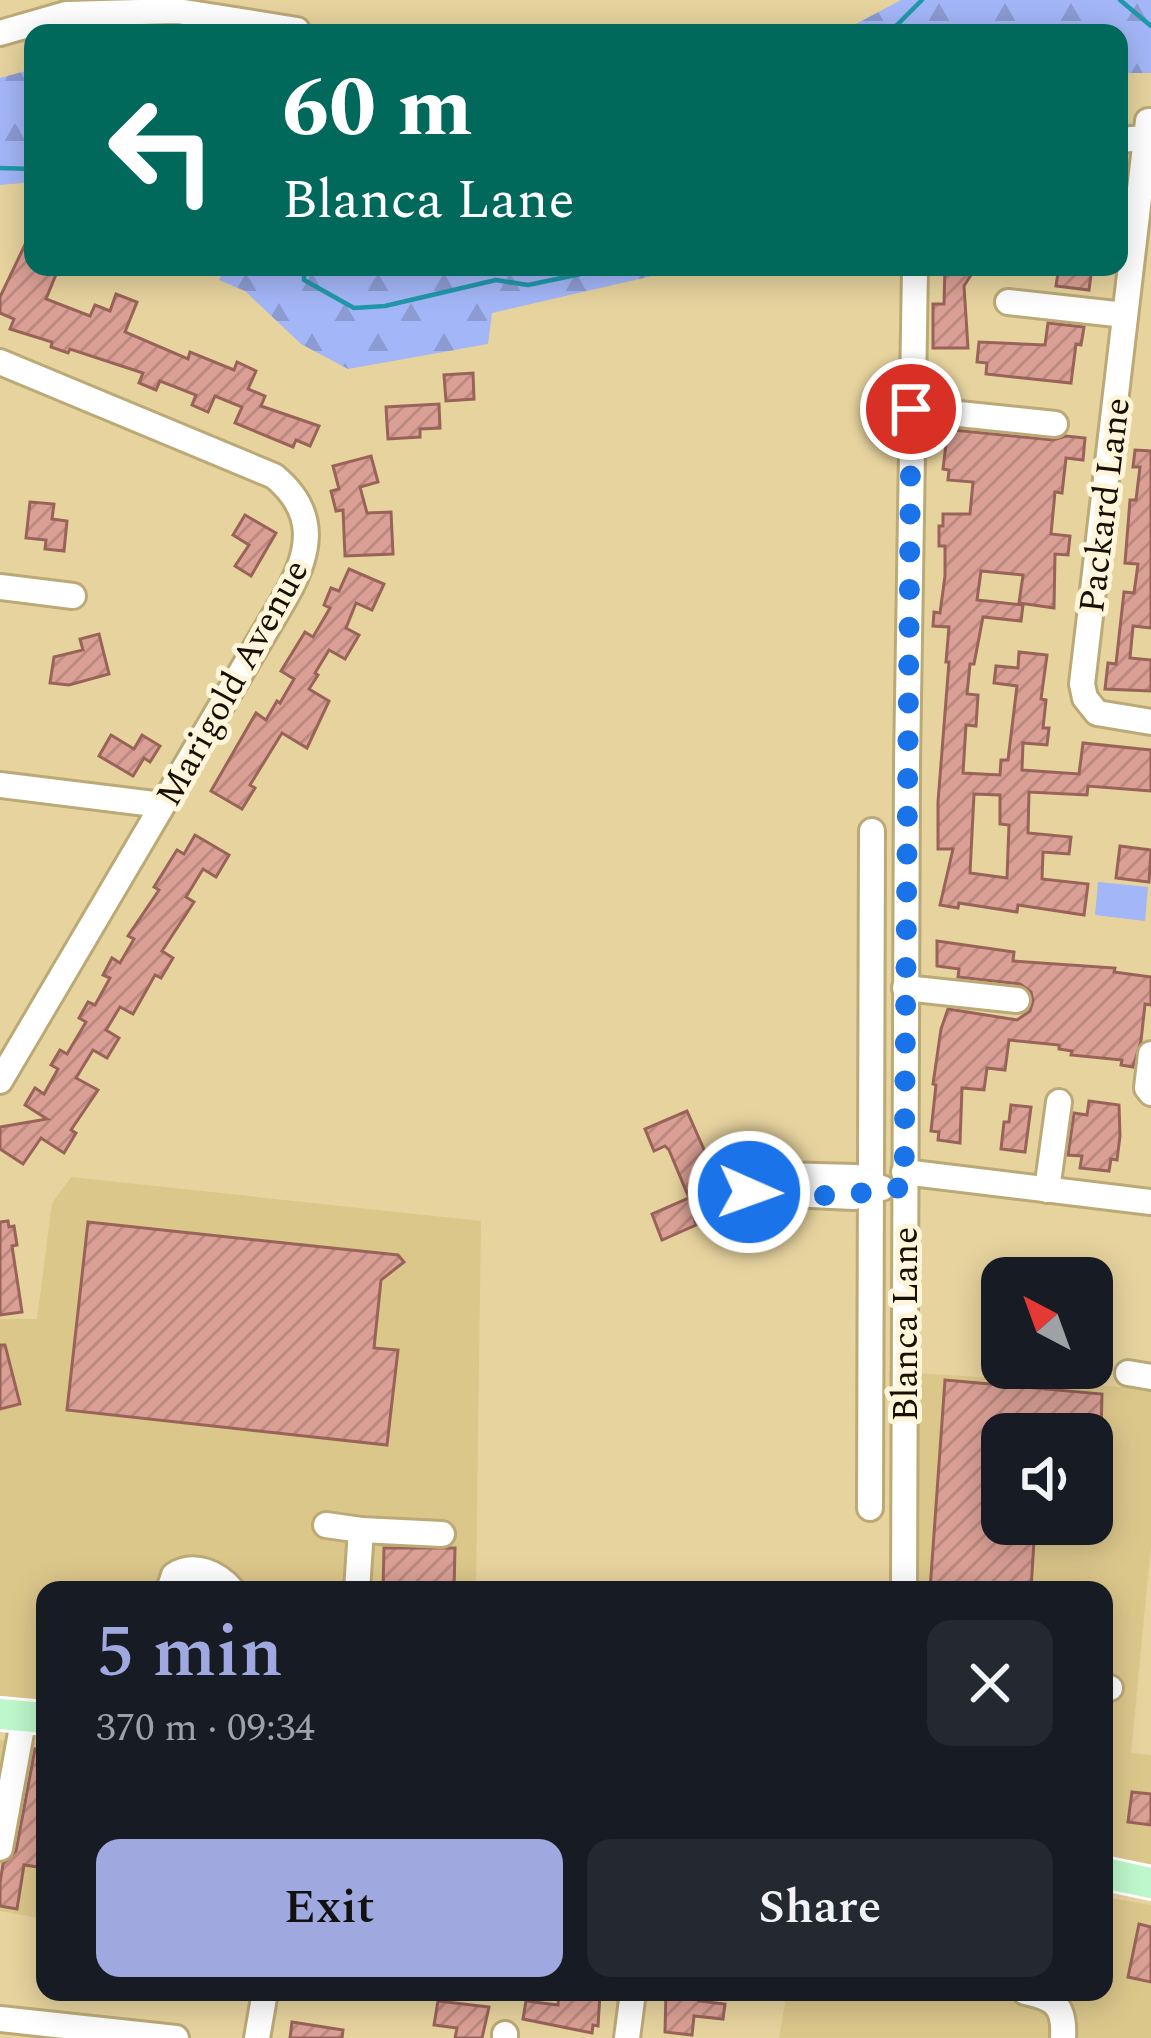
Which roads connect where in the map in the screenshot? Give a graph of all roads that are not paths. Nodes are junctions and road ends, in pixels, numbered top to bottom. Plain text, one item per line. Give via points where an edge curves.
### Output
1 (31, 24) edge
2 (261, 24) edge
3 (1137, 133) edge
4 (1128, 270) edge
5 (915, 276) edge
6 (1128, 276) edge
7 (1008, 302) dead end
8 (1125, 315) junction
9 (0, 362) edge
10 (911, 409) junction
11 (1054, 424) dead end
12 (0, 587) edge
13 (73, 596) dead end
14 (1151, 722) edge
15 (0, 785) edge
16 (162, 805) junction
17 (872, 831) dead end
18 (905, 988) junction
19 (1017, 1000) dead end
20 (1151, 1054) edge
21 (0, 1081) edge
22 (1151, 1093) edge
23 (1059, 1102) dead end
24 (904, 1180) junction
25 (748, 1183) dead end
26 (870, 1188) junction
27 (1047, 1190) junction
28 (1151, 1202) edge
29 (870, 1508) dead end
30 (326, 1525) dead end
31 (361, 1530) junction
32 (442, 1534) dead end
33 (173, 1581) edge
34 (218, 1581) edge
35 (358, 1581) edge
36 (904, 1581) edge
37 (23, 1716) edge
38 (7, 1769) edge
39 (0, 1847) edge
40 (1113, 1875) edge
41 (1151, 1883) edge
42 (263, 2001) edge
43 (633, 2001) edge
44 (1054, 2001) edge
45 (0, 2019) edge
46 (176, 2038) edge
47 (257, 2038) edge
48 (627, 2038) edge
49 (1063, 2038) edge

1 - 2 street via 66,14 177,10
3 - 4 street, Packard Lane
5 - 10 street, Blanca Lane
6 - 8 street, Packard Lane
7 - 8 street
8 - 14 street, Packard Lane via 1083,674 1085,698 1097,712
9 - 16 street, Marigold Avenue via 260,469 287,487 302,513 302,566
10 - 11 street
10 - 18 street, Blanca Lane
12 - 13 street
15 - 16 street
16 - 21 street, Marigold Avenue
17 - 26 street
18 - 19 street
18 - 24 street, Blanca Lane
20 - 22 street
23 - 27 street
24 - 26 street
24 - 27 street
24 - 36 street, Blanca Lane
25 - 26 street via 854,1197
26 - 29 street
27 - 28 street
30 - 31 street
31 - 32 street
31 - 35 street
33 - 34 street via 177,1572 201,1570
37 - 38 street
38 - 39 street
40 - 41 main road
42 - 47 street
43 - 48 street
44 - 49 street via 1064,2017
45 - 46 street

